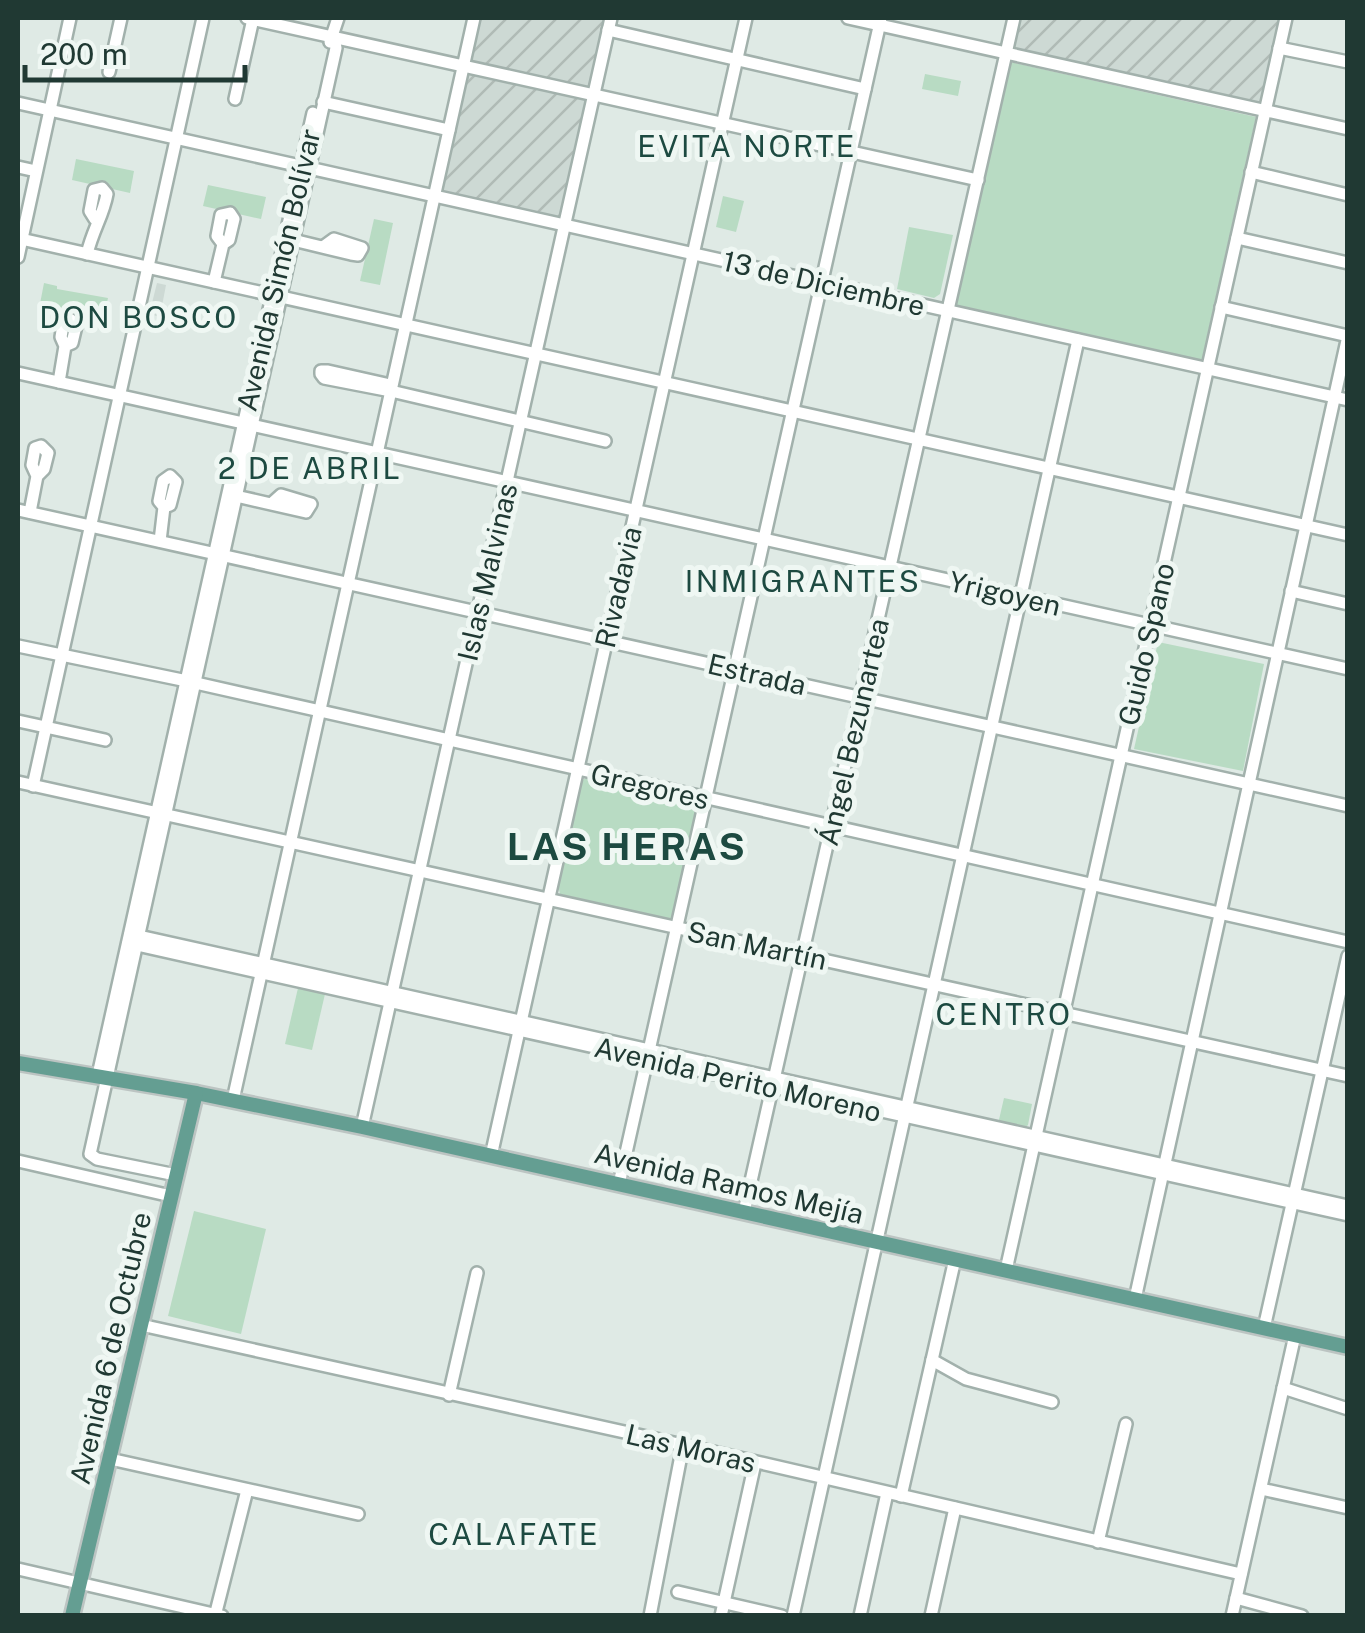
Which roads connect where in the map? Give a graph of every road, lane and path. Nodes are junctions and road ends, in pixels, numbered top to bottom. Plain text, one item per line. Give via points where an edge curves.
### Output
1 (70, 18) edge
2 (121, 18) edge
3 (203, 18) edge
4 (250, 18) edge
5 (338, 18) edge
6 (474, 18) edge
7 (746, 18) edge
8 (848, 18) edge
9 (1014, 18) edge
10 (1286, 18) edge
11 (880, 21) edge
12 (610, 24) edge
13 (334, 37) junction
14 (1279, 48) junction
15 (1006, 52) junction
16 (736, 60) junction
17 (1348, 62) edge
18 (464, 66) junction
19 (110, 72) dead end
20 (865, 88) junction
21 (594, 94) junction
22 (235, 99) dead end
23 (324, 102) junction
24 (18, 103) edge
25 (49, 110) junction
26 (1265, 110) junction
27 (722, 123) junction
28 (1348, 129) edge
29 (449, 130) junction
30 (176, 140) junction
31 (851, 152) junction
32 (18, 167) edge
33 (305, 168) junction
34 (36, 171) junction
35 (1252, 172) junction
36 (978, 180) junction
37 (1348, 194) edge
38 (434, 197) junction
39 (95, 218) dead end
40 (21, 219) edge
41 (564, 226) junction
42 (1237, 238) junction
43 (22, 239) junction
44 (293, 240) junction
45 (223, 244) dead end
46 (323, 247) dead end
47 (87, 254) junction
48 (693, 254) junction
49 (18, 257) edge
50 (1348, 263) edge
51 (147, 267) junction
52 (214, 282) junction
53 (821, 283) junction
54 (276, 296) junction
55 (1221, 306) junction
56 (948, 311) junction
57 (406, 325) junction
58 (1348, 336) edge
59 (1078, 340) junction
60 (65, 346) dead end
61 (536, 354) junction
62 (1207, 369) junction
63 (18, 373) edge
64 (59, 382) junction
65 (664, 382) junction
66 (391, 390) junction
67 (118, 396) junction
68 (1341, 398) edge
69 (792, 411) junction
70 (520, 421) junction
71 (248, 424) junction
72 (919, 439) junction
73 (605, 440) dead end
74 (377, 453) junction
75 (1050, 468) junction
76 (36, 476) dead end
77 (507, 482) junction
78 (236, 496) junction
79 (1178, 497) junction
80 (272, 504) dead end
81 (164, 507) dead end
82 (636, 510) junction
83 (24, 511) edge
84 (91, 526) junction
85 (1306, 526) junction
86 (1348, 535) edge
87 (764, 539) junction
88 (160, 541) junction
89 (220, 554) junction
90 (890, 567) junction
91 (348, 583) junction
92 (1291, 591) junction
93 (1021, 596) junction
94 (1348, 604) edge
95 (478, 612) junction
96 (1150, 625) junction
97 (606, 640) junction
98 (18, 646) edge
99 (1278, 654) junction
100 (62, 656) junction
101 (734, 669) junction
102 (1348, 669) edge
103 (191, 682) junction
104 (861, 697) junction
105 (320, 711) junction
106 (18, 721) edge
107 (48, 727) junction
108 (992, 727) junction
109 (105, 740) dead end
110 (449, 740) junction
111 (1121, 755) junction
112 (578, 769) junction
113 (18, 782) edge
114 (1249, 784) junction
115 (33, 786) junction
116 (706, 800) junction
117 (1348, 806) edge
118 (162, 814) junction
119 (832, 826) junction
120 (290, 841) junction
121 (964, 856) junction
122 (419, 872) junction
123 (1092, 884) junction
124 (548, 900) junction
125 (1220, 914) junction
126 (676, 928) junction
127 (134, 939) junction
128 (1348, 942) edge
129 (802, 954) junction
130 (1348, 956) edge
131 (262, 968) junction
132 (935, 984) junction
133 (391, 997) junction
134 (1063, 1013) junction
135 (520, 1026) junction
136 (1192, 1042) junction
137 (647, 1060) junction
138 (18, 1063) edge
139 (1322, 1071) junction
140 (103, 1076) junction
141 (1348, 1076) edge
142 (774, 1082) junction
143 (196, 1092) junction
144 (233, 1100) junction
145 (907, 1112) junction
146 (362, 1126) junction
147 (1035, 1141) junction
148 (491, 1156) junction
149 (18, 1161) edge
150 (1164, 1170) junction
151 (176, 1175) junction
152 (618, 1184) junction
153 (172, 1196) junction
154 (1293, 1198) junction
155 (1348, 1206) edge
156 (744, 1212) junction
157 (1348, 1215) edge
158 (878, 1242) junction
159 (955, 1259) junction
160 (1006, 1270) junction
161 (477, 1273) dead end
162 (1135, 1299) junction
163 (141, 1325) junction
164 (1264, 1328) junction
165 (1294, 1335) junction
166 (1348, 1347) edge
167 (932, 1360) junction
168 (1282, 1388) junction
169 (450, 1395) junction
170 (1052, 1402) dead end
171 (1348, 1409) edge
172 (1126, 1424) dead end
173 (684, 1446) junction
174 (110, 1459) junction
175 (755, 1464) junction
176 (824, 1479) junction
177 (1261, 1485) junction
178 (247, 1490) junction
179 (887, 1493) junction
180 (901, 1496) junction
181 (1348, 1505) edge
182 (955, 1508) junction
183 (358, 1514) dead end
184 (1098, 1542) junction
185 (18, 1569) edge
186 (1241, 1574) junction
187 (80, 1583) junction
188 (678, 1592) dead end
189 (1236, 1598) junction
190 (722, 1609) edge
191 (217, 1615) edge
192 (72, 1616) edge
193 (650, 1616) edge
194 (782, 1616) edge
195 (793, 1616) edge
196 (860, 1616) edge
197 (931, 1616) edge
198 (1232, 1616) edge
199 (1302, 1616) edge

1 - 25 street
2 - 19 street
3 - 30 street
4 - 13 street
4 - 22 street
5 - 13 street
6 - 18 street
7 - 16 street, Rivadavia
8 - 11 street
9 - 15 street, Ángel Bezunartea
10 - 14 street, Guido Spano
11 - 15 street
11 - 20 street
12 - 16 street
12 - 21 street, Islas Malvinas
13 - 18 street
13 - 23 street, Avenida Simón Bolívar
13 - 33 street, Avenida Simón Bolívar
14 - 17 street
14 - 26 street, Guido Spano
15 - 26 street
15 - 36 street, Ángel Bezunartea
16 - 20 street
16 - 27 street, Rivadavia
18 - 21 street
18 - 29 street
20 - 31 street
21 - 27 street
21 - 41 street, Islas Malvinas
23 - 29 street
23 - 33 street, Avenida Simón Bolívar
24 - 25 street, 13 de Diciembre
25 - 30 street, 13 de Diciembre
25 - 34 street
26 - 28 street
26 - 35 street, Guido Spano
27 - 31 street
27 - 48 street, Rivadavia
29 - 38 street
30 - 33 street, 13 de Diciembre
30 - 51 street
31 - 36 street
31 - 53 street
32 - 34 street
33 - 38 street, 13 de Diciembre
33 - 44 street, Avenida Simón Bolívar
33 - 54 street, Avenida Simón Bolívar
34 - 40 street
35 - 37 street
35 - 42 street, Guido Spano
36 - 56 street, Ángel Bezunartea
38 - 41 street, 13 de Diciembre
38 - 57 street
39 - 47 street
40 - 43 street
41 - 48 street, 13 de Diciembre
41 - 61 street, Islas Malvinas
42 - 50 street
42 - 55 street, Guido Spano
43 - 47 street
43 - 49 street
44 - 46 street
44 - 54 street, Avenida Simón Bolívar
45 - 52 street
47 - 51 street
48 - 53 street, 13 de Diciembre
48 - 65 street, Rivadavia
51 - 52 street
51 - 67 street
52 - 54 street
53 - 56 street, 13 de Diciembre
53 - 69 street
54 - 57 street
54 - 71 street, Avenida Simón Bolívar
55 - 58 street
55 - 62 street, Guido Spano
56 - 59 street, 13 de Diciembre
56 - 72 street, Ángel Bezunartea
57 - 61 street
57 - 66 street
58 - 68 street
59 - 62 street, 13 de Diciembre
59 - 75 street
60 - 64 street
61 - 65 street
61 - 70 street, Islas Malvinas
62 - 68 street, 13 de Diciembre
62 - 79 street, Guido Spano
63 - 64 street, Yrigoyen
64 - 67 street, Yrigoyen
65 - 69 street
65 - 82 street, Rivadavia
66 - 66 street via 386,384 322,371 324,378
66 - 70 street
66 - 74 street
67 - 71 street, Yrigoyen
67 - 84 street
68 - 85 street
69 - 72 street
69 - 87 street
70 - 73 street
70 - 77 street, Islas Malvinas
71 - 74 street, Yrigoyen
71 - 78 street, Avenida Simón Bolívar
71 - 89 street, Avenida Simón Bolívar
72 - 75 street
72 - 90 street, Ángel Bezunartea
74 - 77 street, Yrigoyen
74 - 91 street
75 - 79 street
75 - 93 street
76 - 83 street
77 - 82 street, Yrigoyen
77 - 95 street, Islas Malvinas
78 - 80 street
78 - 89 street, Avenida Simón Bolívar
79 - 85 street
79 - 96 street, Guido Spano
81 - 88 street
82 - 87 street, Yrigoyen
82 - 97 street, Rivadavia
83 - 84 street, Estrada
84 - 88 street, Estrada
84 - 100 street
85 - 86 street
85 - 92 street
87 - 90 street, Yrigoyen
87 - 101 street
88 - 89 street, Estrada
89 - 91 street, Estrada
89 - 103 street, Avenida Simón Bolívar
90 - 93 street, Yrigoyen
90 - 104 street, Ángel Bezunartea
91 - 95 street, Estrada
91 - 105 street
92 - 94 street
92 - 99 street
93 - 96 street, Yrigoyen
93 - 108 street
95 - 97 street, Estrada
95 - 110 street, Islas Malvinas
96 - 99 street, Yrigoyen
96 - 111 street, Guido Spano
97 - 101 street, Estrada
97 - 112 street, Rivadavia
98 - 100 street, Gregores
99 - 102 street, Yrigoyen
99 - 114 street
100 - 103 street, Gregores
100 - 107 street
101 - 104 street, Estrada
101 - 116 street
103 - 105 street, Gregores
103 - 118 street, Avenida Simón Bolívar
104 - 108 street, Estrada
104 - 119 street, Ángel Bezunartea
105 - 110 street, Gregores
105 - 120 street
106 - 107 street
107 - 109 street
107 - 115 street
108 - 111 street, Estrada
108 - 121 street
110 - 112 street, Gregores
110 - 122 street, Islas Malvinas
111 - 114 street, Estrada
111 - 123 street, Guido Spano
112 - 116 street, Gregores
112 - 124 street, Rivadavia
113 - 115 street, San Martín
114 - 117 street, Estrada
114 - 125 street
115 - 118 street, San Martín
116 - 119 street, Gregores
116 - 126 street
118 - 120 street, San Martín
118 - 127 street, Avenida Simón Bolívar
119 - 121 street, Gregores
119 - 129 street, Ángel Bezunartea
120 - 122 street, San Martín
120 - 131 street
121 - 123 street, Gregores
121 - 132 street
122 - 124 street, San Martín
122 - 133 street, Islas Malvinas
123 - 125 street, Gregores
123 - 134 street, Guido Spano
124 - 126 street, San Martín
124 - 135 street, Rivadavia
125 - 128 street, Gregores
125 - 136 street
126 - 129 street, San Martín
126 - 137 street
127 - 131 street, Avenida Perito Moreno
127 - 140 street, Avenida Simón Bolívar
129 - 132 street, San Martín
129 - 142 street, Ángel Bezunartea
130 - 139 street
131 - 133 street, Avenida Perito Moreno
131 - 144 street
132 - 134 street, San Martín
132 - 145 street
133 - 135 street, Avenida Perito Moreno
133 - 146 street, Islas Malvinas
134 - 136 street, San Martín
134 - 147 street, Guido Spano
135 - 137 street, Avenida Perito Moreno
135 - 148 street, Rivadavia
136 - 139 street, San Martín
136 - 150 street
137 - 142 street, Avenida Perito Moreno
137 - 152 street
138 - 140 main road, Avenida Ramos Mejía
139 - 141 street, San Martín
139 - 154 street
140 - 143 main road, Avenida Ramos Mejía
140 - 151 street, Avenida Simón Bolívar via 90,1154
142 - 145 street, Avenida Perito Moreno
142 - 156 street, Ángel Bezunartea
143 - 144 main road, Avenida Ramos Mejía
143 - 151 main road, Avenida 6 de Octubre
144 - 146 main road, Avenida Ramos Mejía
145 - 147 street, Avenida Perito Moreno
145 - 158 street
146 - 148 main road, Avenida Ramos Mejía
147 - 150 street, Avenida Perito Moreno
147 - 160 street, Guido Spano
148 - 152 main road, Avenida Ramos Mejía
149 - 153 street
150 - 154 street, Avenida Perito Moreno
150 - 162 street
151 - 153 main road, Avenida 6 de Octubre
152 - 156 main road, Avenida Ramos Mejía
153 - 163 main road, Avenida 6 de Octubre
154 - 155 street, Avenida Perito Moreno
154 - 157 street, Avenida Perito Moreno
154 - 164 street
156 - 158 main road, Avenida Ramos Mejía
158 - 159 main road, Avenida Ramos Mejía
158 - 176 street
159 - 160 main road, Avenida Ramos Mejía
159 - 167 street
160 - 162 main road, Avenida Ramos Mejía
161 - 169 street
162 - 164 main road, Avenida Ramos Mejía
163 - 169 street, Las Moras
163 - 174 main road, Avenida 6 de Octubre
164 - 165 main road, Avenida Ramos Mejía
165 - 166 main road, Avenida Ramos Mejía
165 - 168 street
167 - 170 street via 981,1384
167 - 180 street
168 - 171 street
168 - 177 street
169 - 173 street, Las Moras
172 - 184 street
173 - 175 street, Las Moras
173 - 193 street
174 - 178 street
174 - 187 main road, Avenida 6 de Octubre
175 - 176 street, Las Moras
175 - 190 street
176 - 179 street, Las Moras
176 - 195 street
177 - 181 street
177 - 186 street
178 - 183 street
178 - 191 street
179 - 180 street, Las Moras
179 - 196 street
180 - 182 street, Las Moras
182 - 184 street, Las Moras
182 - 197 street
184 - 186 street, Las Moras
185 - 187 street
186 - 189 street
187 - 191 street
187 - 192 main road, Avenida 6 de Octubre
188 - 190 street
189 - 198 street
189 - 199 street
190 - 194 street

